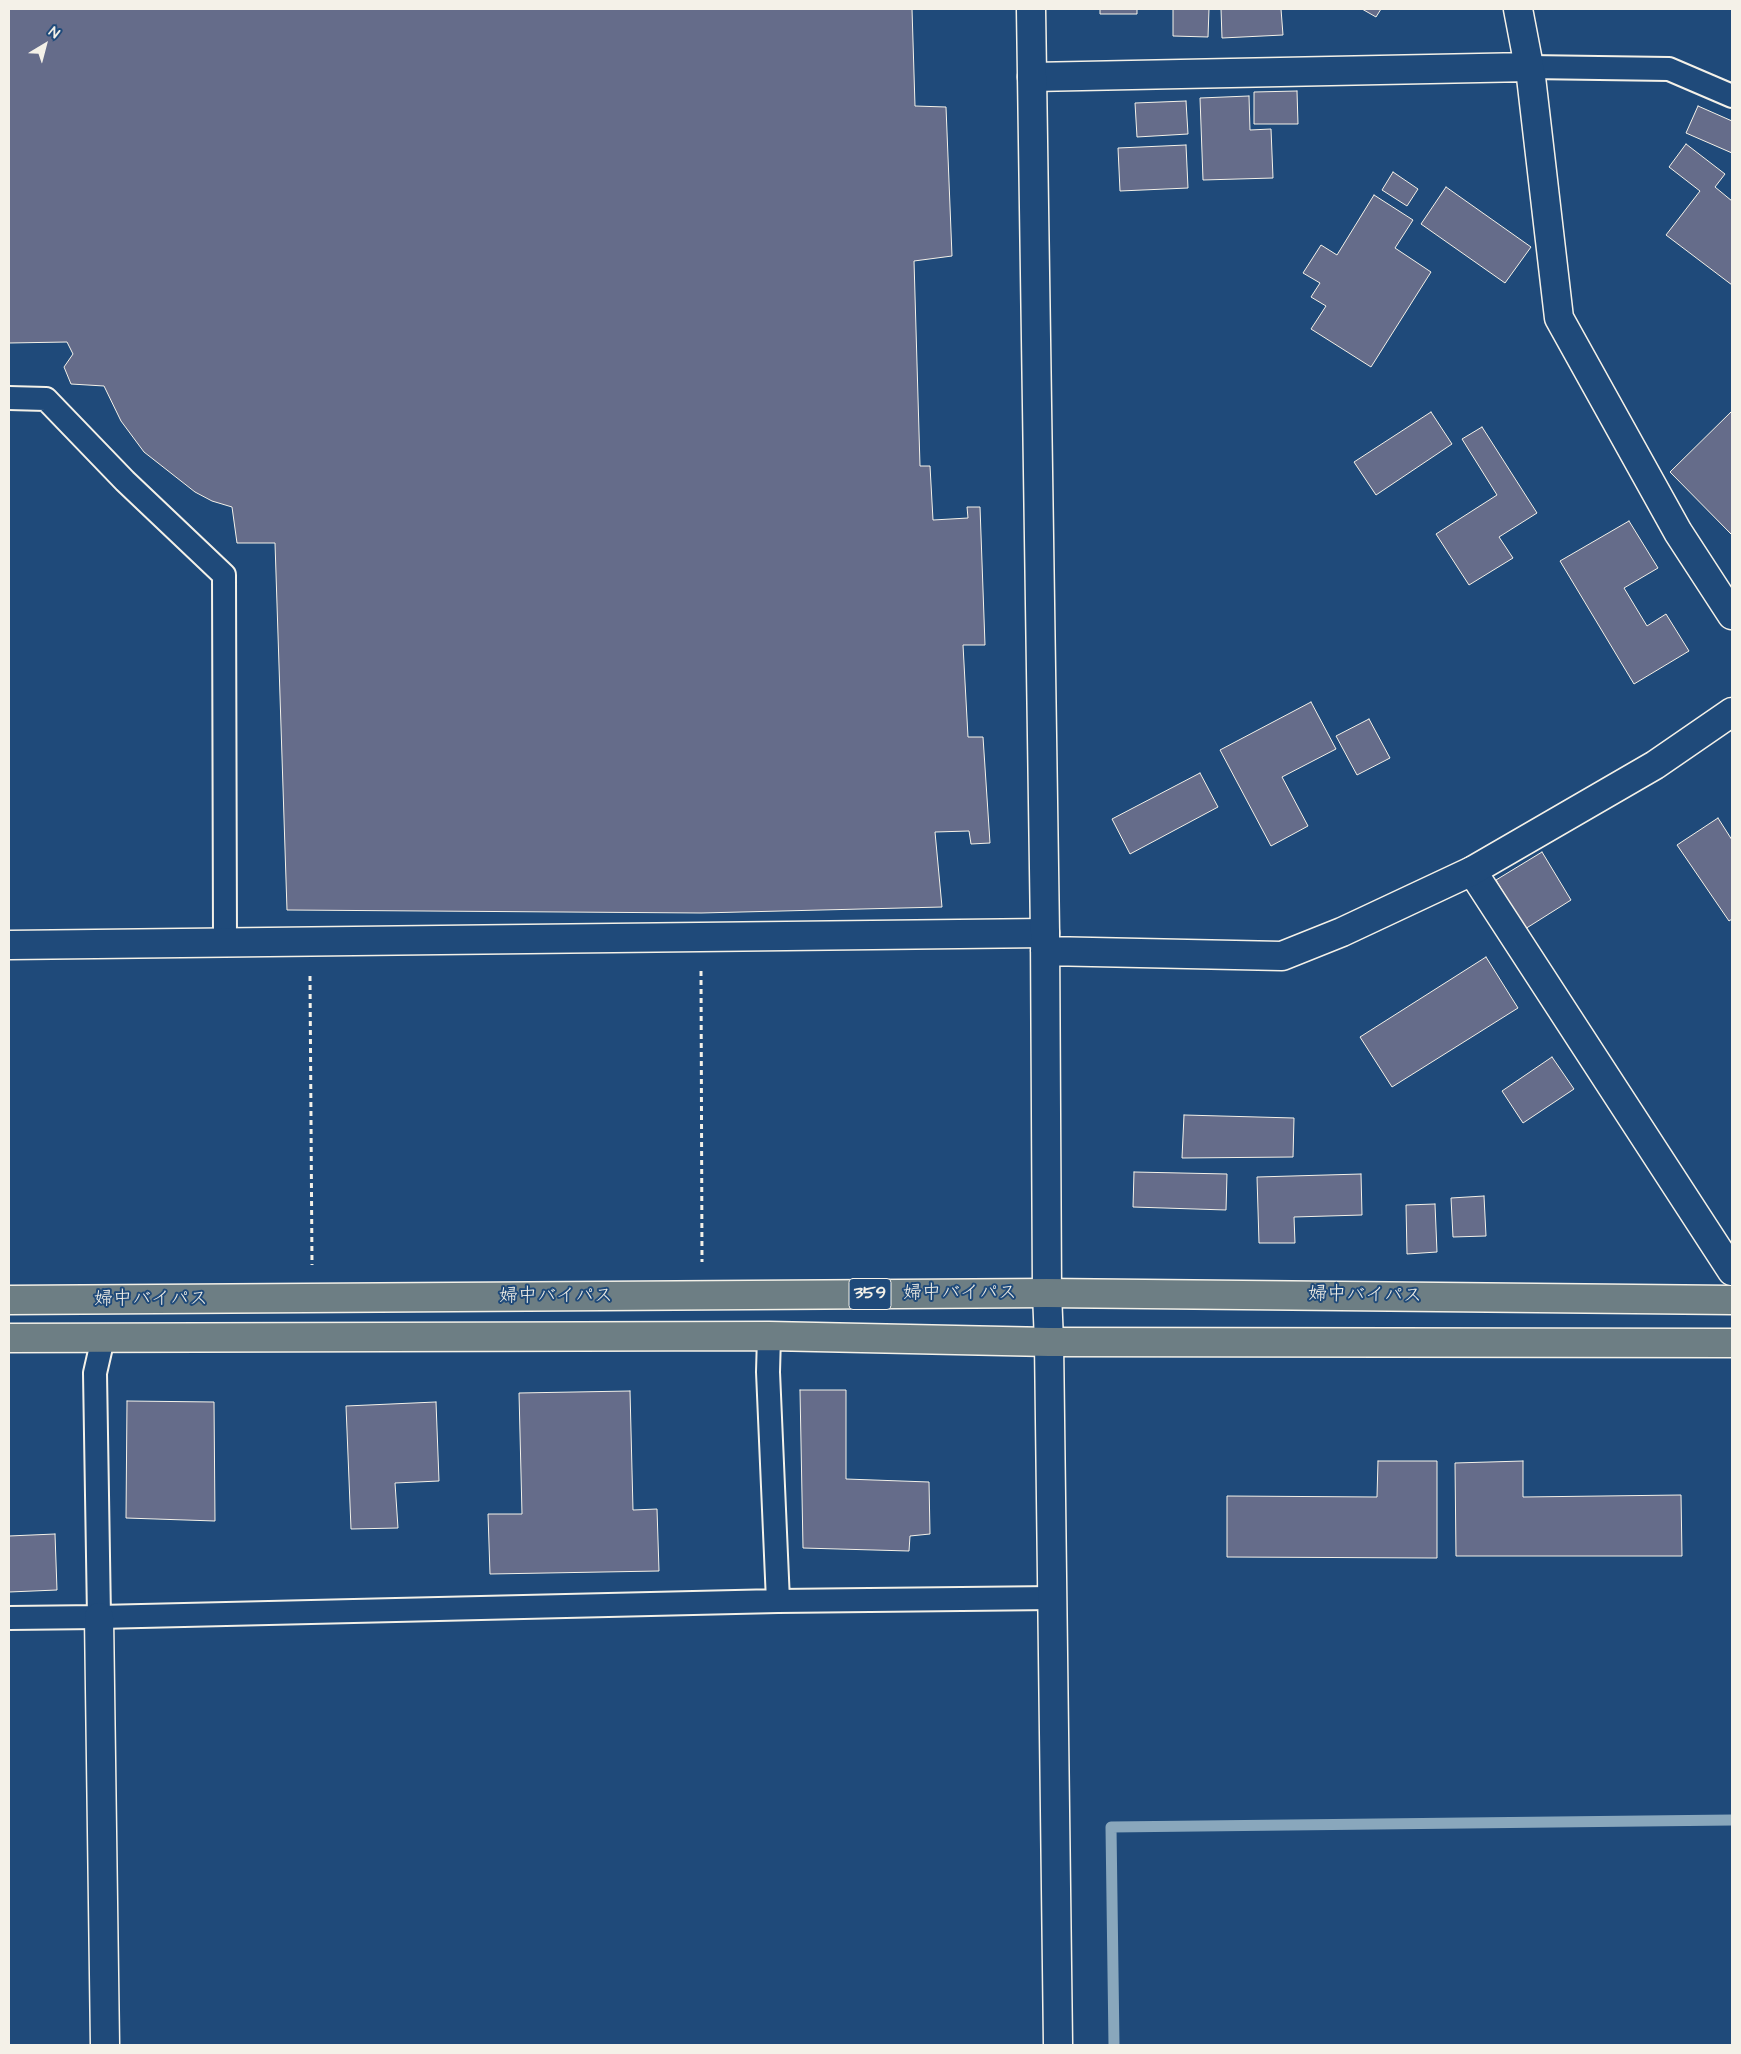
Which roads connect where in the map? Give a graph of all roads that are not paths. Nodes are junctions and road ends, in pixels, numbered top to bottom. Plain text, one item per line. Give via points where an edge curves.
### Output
1 (1031, 9) edge
2 (1518, 9) edge
3 (1529, 67) junction
4 (1032, 76) junction
5 (1732, 96) edge
6 (9, 398) edge
7 (1732, 615) edge
8 (1732, 712) edge
9 (1472, 871) junction
10 (225, 942) junction
11 (1045, 942) junction
12 (9, 945) edge
13 (1732, 1271) edge
14 (1047, 1293) junction
15 (9, 1300) edge
16 (1732, 1300) edge
17 (769, 1336) junction
18 (9, 1338) edge
19 (104, 1338) junction
20 (1050, 1342) junction
21 (1732, 1343) edge
22 (1053, 1598) junction
23 (778, 1601) junction
24 (99, 1617) junction
25 (9, 1618) edge
26 (105, 2045) edge
27 (1058, 2045) edge

1 - 4 street
2 - 3 street
3 - 4 street
3 - 5 lane via 1669,69
3 - 7 street via 1559,318 1678,532
4 - 11 street
6 - 10 lane via 46,399 125,481 224,575
8 - 9 street via 1655,765
9 - 11 street via 1342,932 1282,956
9 - 13 street
10 - 11 street via 701,936
10 - 12 street
11 - 14 street
14 - 15 highway, 婦中バイパス / 359
14 - 16 highway, 婦中バイパス / 359
14 - 20 street
17 - 19 highway, 婦中バイパス / 359
17 - 20 highway, 婦中バイパス / 359
17 - 23 lane
18 - 19 highway, 婦中バイパス / 359
19 - 24 lane via 95,1373
20 - 21 highway, 婦中バイパス / 359
20 - 22 street
22 - 23 lane
22 - 27 street
23 - 24 lane
24 - 25 lane
24 - 26 street

